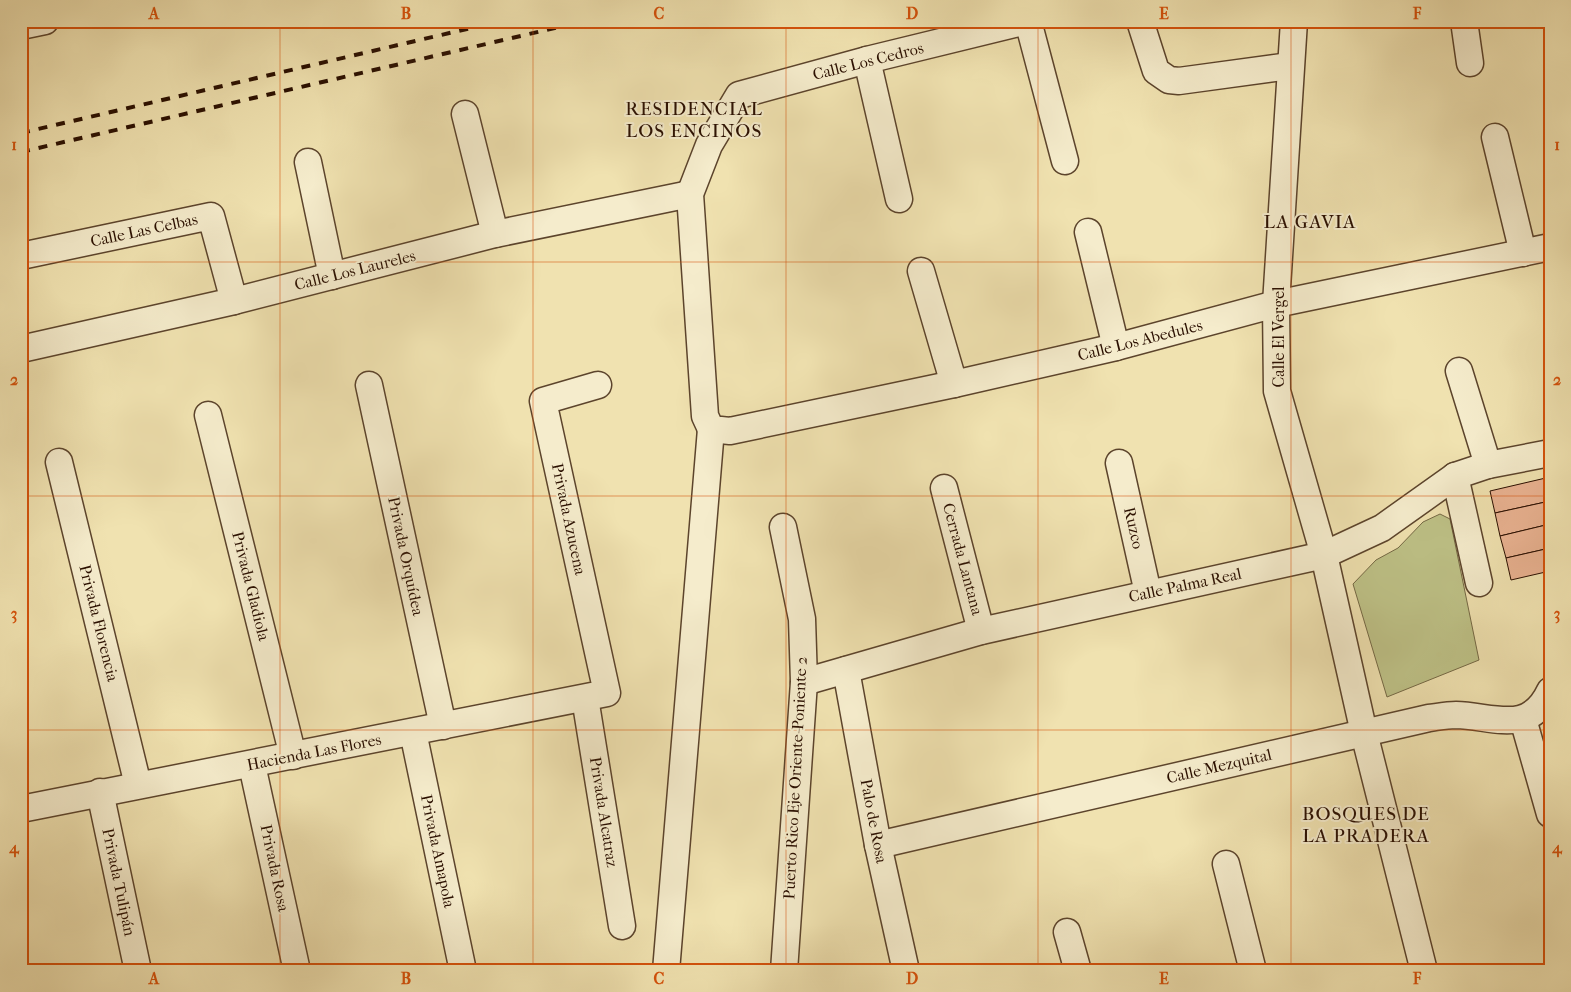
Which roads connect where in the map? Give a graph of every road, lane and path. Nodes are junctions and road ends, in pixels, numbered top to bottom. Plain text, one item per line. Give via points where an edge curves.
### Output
1 (44, 21) edge
2 (1028, 21) edge
3 (1140, 21) edge
4 (1294, 21) edge
5 (1464, 21) edge
6 (21, 26) edge
7 (867, 60) junction
8 (1470, 63) dead end
9 (1290, 66) junction
10 (465, 114) dead end
11 (1495, 137) dead end
12 (308, 162) dead end
13 (1065, 162) dead end
14 (690, 194) junction
15 (899, 199) dead end
16 (1088, 232) dead end
17 (496, 234) junction
18 (1550, 247) edge
19 (1523, 253) junction
20 (21, 256) edge
21 (921, 270) dead end
22 (332, 276) junction
23 (234, 301) junction
24 (1276, 304) junction
25 (1116, 347) junction
26 (21, 349) edge
27 (1459, 371) dead end
28 (954, 384) junction
29 (369, 385) dead end
30 (598, 385) dead end
31 (208, 415) dead end
32 (721, 430) junction
33 (1550, 453) edge
34 (59, 462) dead end
35 (1119, 463) dead end
36 (1488, 465) junction
37 (1455, 476) junction
38 (944, 488) dead end
39 (783, 527) dead end
40 (1324, 555) junction
41 (1479, 583) dead end
42 (1148, 593) junction
43 (981, 631) junction
44 (846, 670) junction
45 (804, 682) junction
46 (1550, 691) edge
47 (596, 696) junction
48 (1523, 720) junction
49 (443, 726) junction
50 (413, 732) junction
51 (1364, 733) junction
52 (293, 756) junction
53 (252, 765) junction
54 (138, 785) junction
55 (100, 792) junction
56 (21, 810) edge
57 (1550, 814) edge
58 (878, 845) junction
59 (1226, 864) dead end
60 (622, 926) dead end
61 (1068, 932) dead end
62 (138, 971) edge
63 (297, 971) edge
64 (463, 971) edge
65 (666, 971) edge
66 (784, 971) edge
67 (906, 971) edge
68 (1078, 971) edge
69 (1253, 971) edge
70 (1424, 971) edge

1 - 6 street
2 - 7 street, Calle Los Cedros
2 - 13 street
3 - 9 street via 1156,71 1169,80
4 - 9 street, Calle El Vergel
5 - 8 street
7 - 14 street, Calle Los Cedros via 739,95 709,145
7 - 15 street
9 - 24 street, Calle El Vergel
10 - 17 street
11 - 19 street
12 - 22 street
14 - 17 street, Calle Los Laureles
14 - 32 street via 705,416
16 - 25 street
17 - 22 street, Calle Los Laureles
18 - 19 street, Calle Los Abedules
19 - 24 street, Calle Los Abedules
20 - 23 street, Calle Las Celbas via 211,216
21 - 28 street
22 - 23 street, Calle Los Laureles
23 - 26 street, Calle Los Laureles
24 - 25 street, Calle Los Abedules
24 - 40 street, Calle El Vergel via 1276,390
25 - 28 street, Calle Los Abedules
27 - 36 street
28 - 32 street, Calle Los Abedules
29 - 49 street, Privada Orquídea
30 - 47 street, Privada Azucena via 543,401
31 - 52 street, Privada Gladiola
32 - 65 street
33 - 36 street, Calle Palma Real
34 - 54 street, Privada Florencia
35 - 42 street, Ruzco
36 - 37 street, Calle Palma Real
37 - 40 street, Calle Palma Real via 1382,528
37 - 41 street
38 - 43 street, Cerrada Lantana
39 - 45 street, Puerto Rico Eje Oriente-Poniente 2 via 802,619
40 - 42 street, Calle Palma Real
40 - 51 street, Calle El Vergel
42 - 43 street, Calle Palma Real
43 - 44 street, Calle Palma Real
44 - 45 street, Calle Palma Real
44 - 58 street, Palo de Rosa
45 - 66 street, Puerto Rico Eje Oriente-Poniente 2
46 - 48 street via 1542,707
47 - 49 street, Hacienda Las Flores
47 - 60 street, Privada Alcatraz
48 - 51 street, Calle Mezquital via 1501,721 1455,715
48 - 57 street
49 - 50 street, Hacienda Las Flores
50 - 52 street, Hacienda Las Flores
50 - 64 street, Privada Amapola
51 - 58 street, Calle Mezquital
51 - 70 street, Calle El Vergel
52 - 53 street, Hacienda Las Flores
53 - 54 street, Hacienda Las Flores
53 - 63 street, Privada Rosa
54 - 55 street, Hacienda Las Flores
55 - 56 street, Hacienda Las Flores
55 - 62 street, Privada Tulipán
58 - 67 street, Palo de Rosa
59 - 69 street
61 - 68 street

